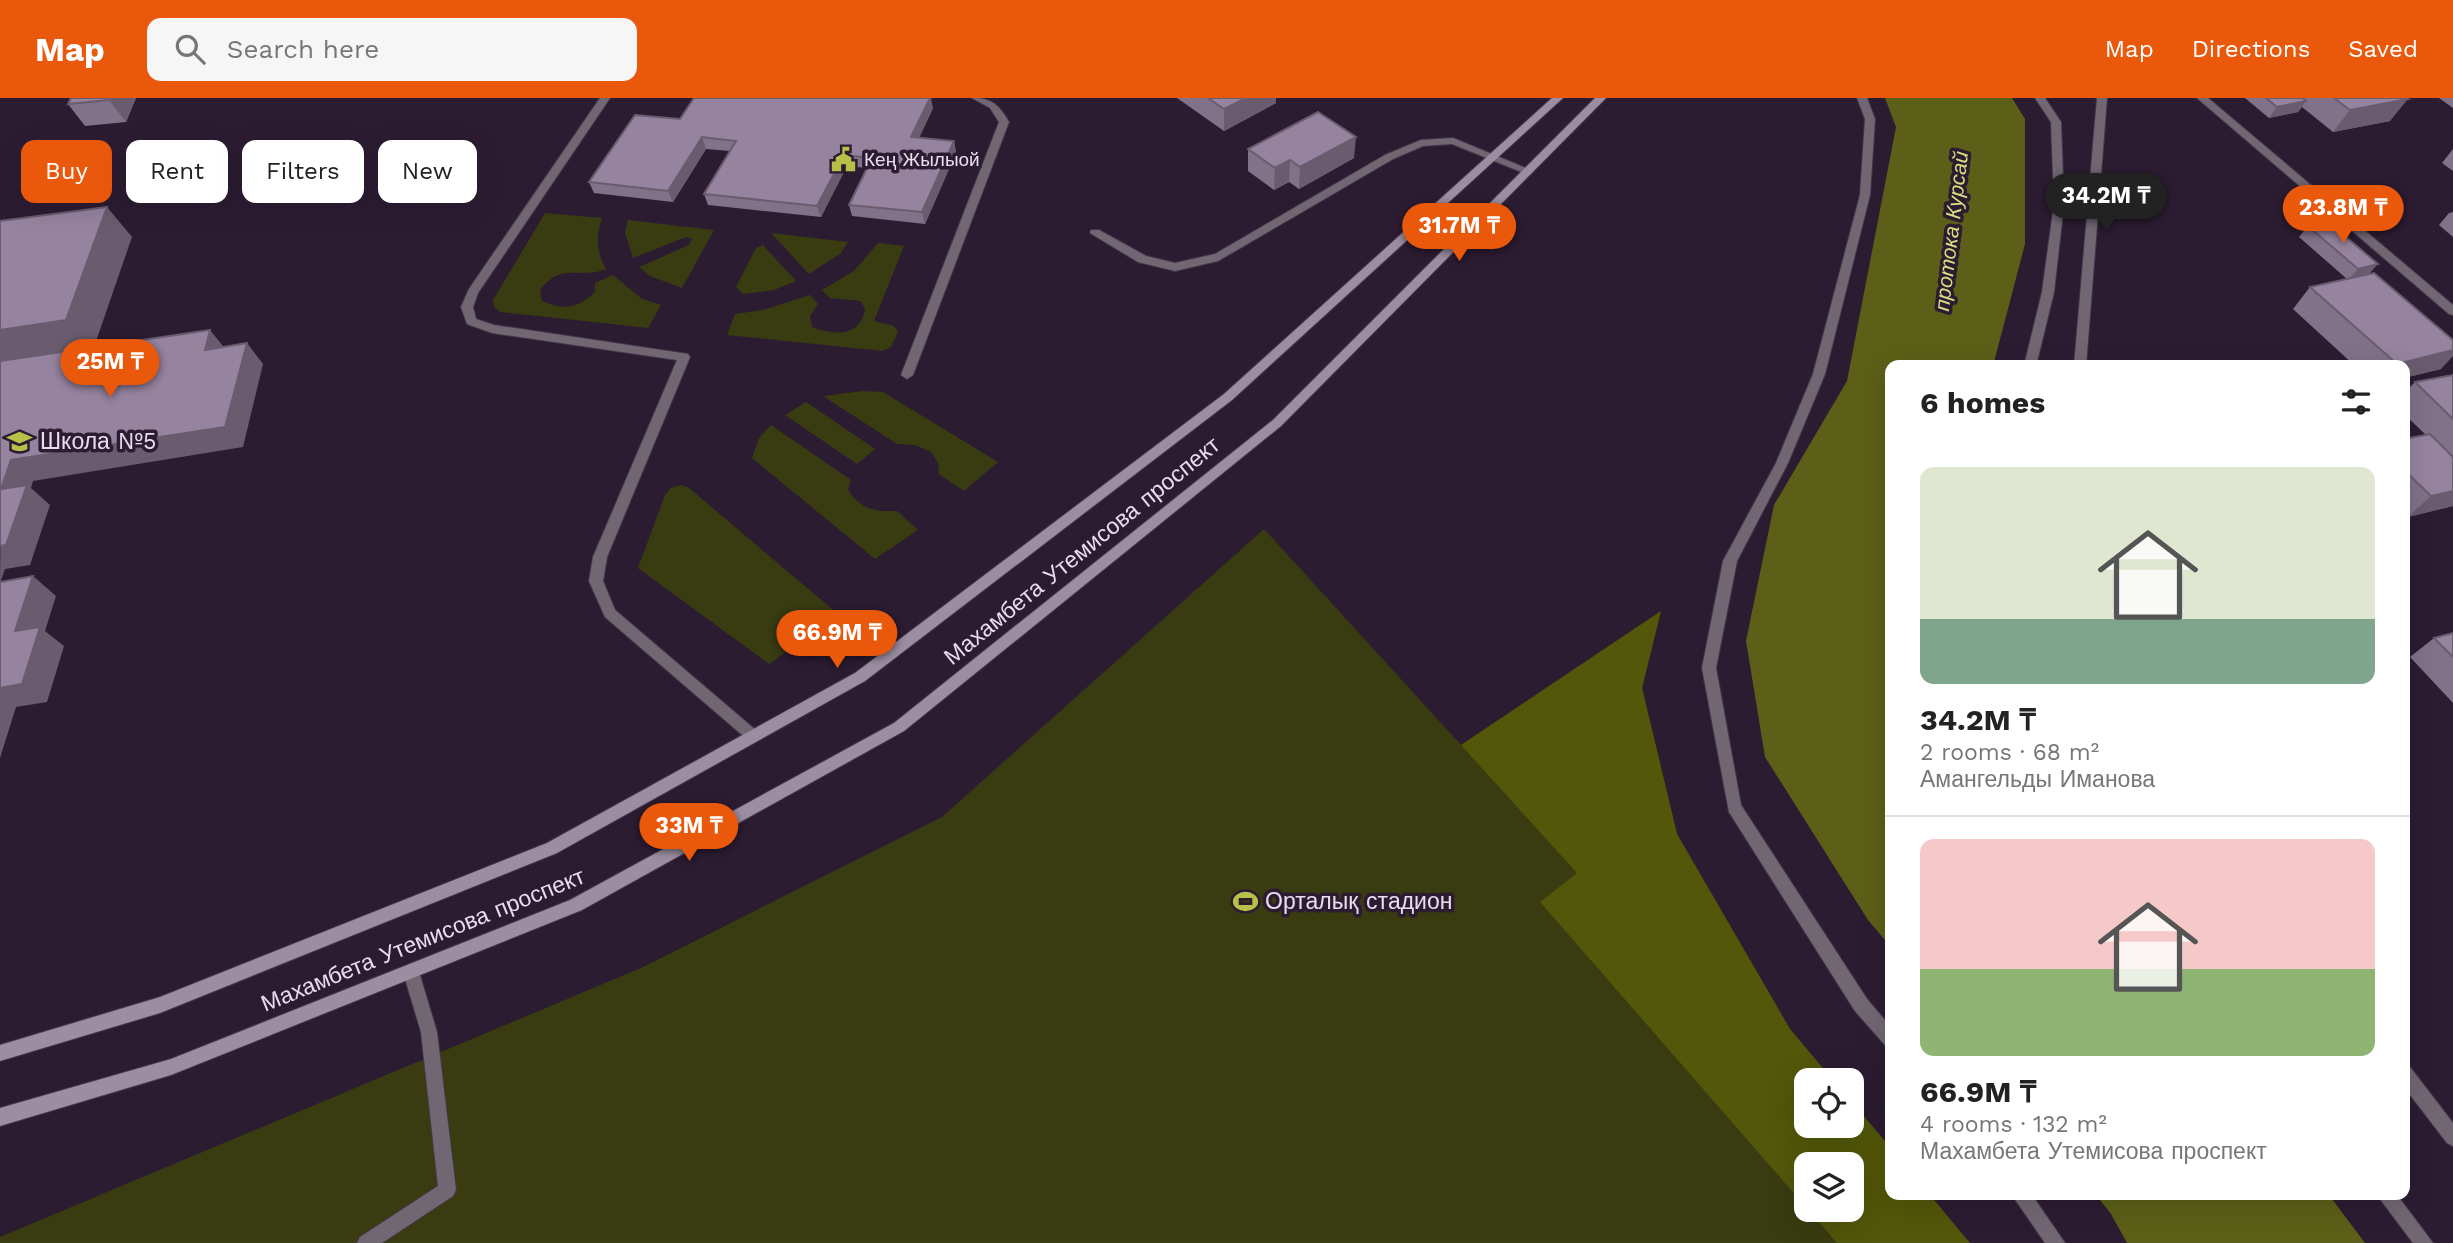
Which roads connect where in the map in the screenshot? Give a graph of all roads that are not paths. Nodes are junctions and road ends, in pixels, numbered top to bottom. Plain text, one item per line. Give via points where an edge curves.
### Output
1 (605, 98) edge
2 (977, 98) edge
3 (1558, 98) edge
4 (1601, 98) edge
5 (1861, 98) edge
6 (2040, 98) edge
7 (2102, 98) edge
8 (2202, 98) edge
9 (1493, 157) junction
10 (1528, 171) junction
11 (1095, 233) dead end
12 (2453, 311) edge
13 (2031, 360) edge
14 (2080, 360) edge
15 (907, 375) dead end
16 (753, 736) junction
17 (411, 972) junction
18 (1885, 1032) edge
19 (0, 1053) edge
20 (2410, 1081) edge
21 (0, 1117) edge
22 (2453, 1137) edge
23 (2025, 1200) edge
24 (2390, 1200) edge
25 (366, 1243) edge
26 (2056, 1243) edge
27 (2424, 1243) edge

1 - 16 street via 467,307 471,321 492,329 684,357 600,558 596,581 610,613
2 - 15 street via 994,106 1004,122
3 - 9 street, Махамбета Утемисова проспект
4 - 10 street, Махамбета Утемисова проспект
5 - 18 street via 1870,119 1865,195 1819,374 1782,463 1730,561 1709,668 1734,807 1861,1005
6 - 13 street via 2056,122 2059,204 2048,292
7 - 14 street
8 - 12 street
9 - 10 street
9 - 11 street via 1453,141 1421,143 1218,257 1175,267 1142,260
9 - 16 street, Махамбета Утемисова проспект via 1228,397 860,677
10 - 17 street, Махамбета Утемисова проспект via 1278,423 900,727 576,905
16 - 19 street, Махамбета Утемисова проспект via 552,848 160,1005
17 - 21 street, Махамбета Утемисова проспект via 172,1067
17 - 25 street via 429,1032 447,1190
20 - 22 street
23 - 26 street
24 - 27 street

